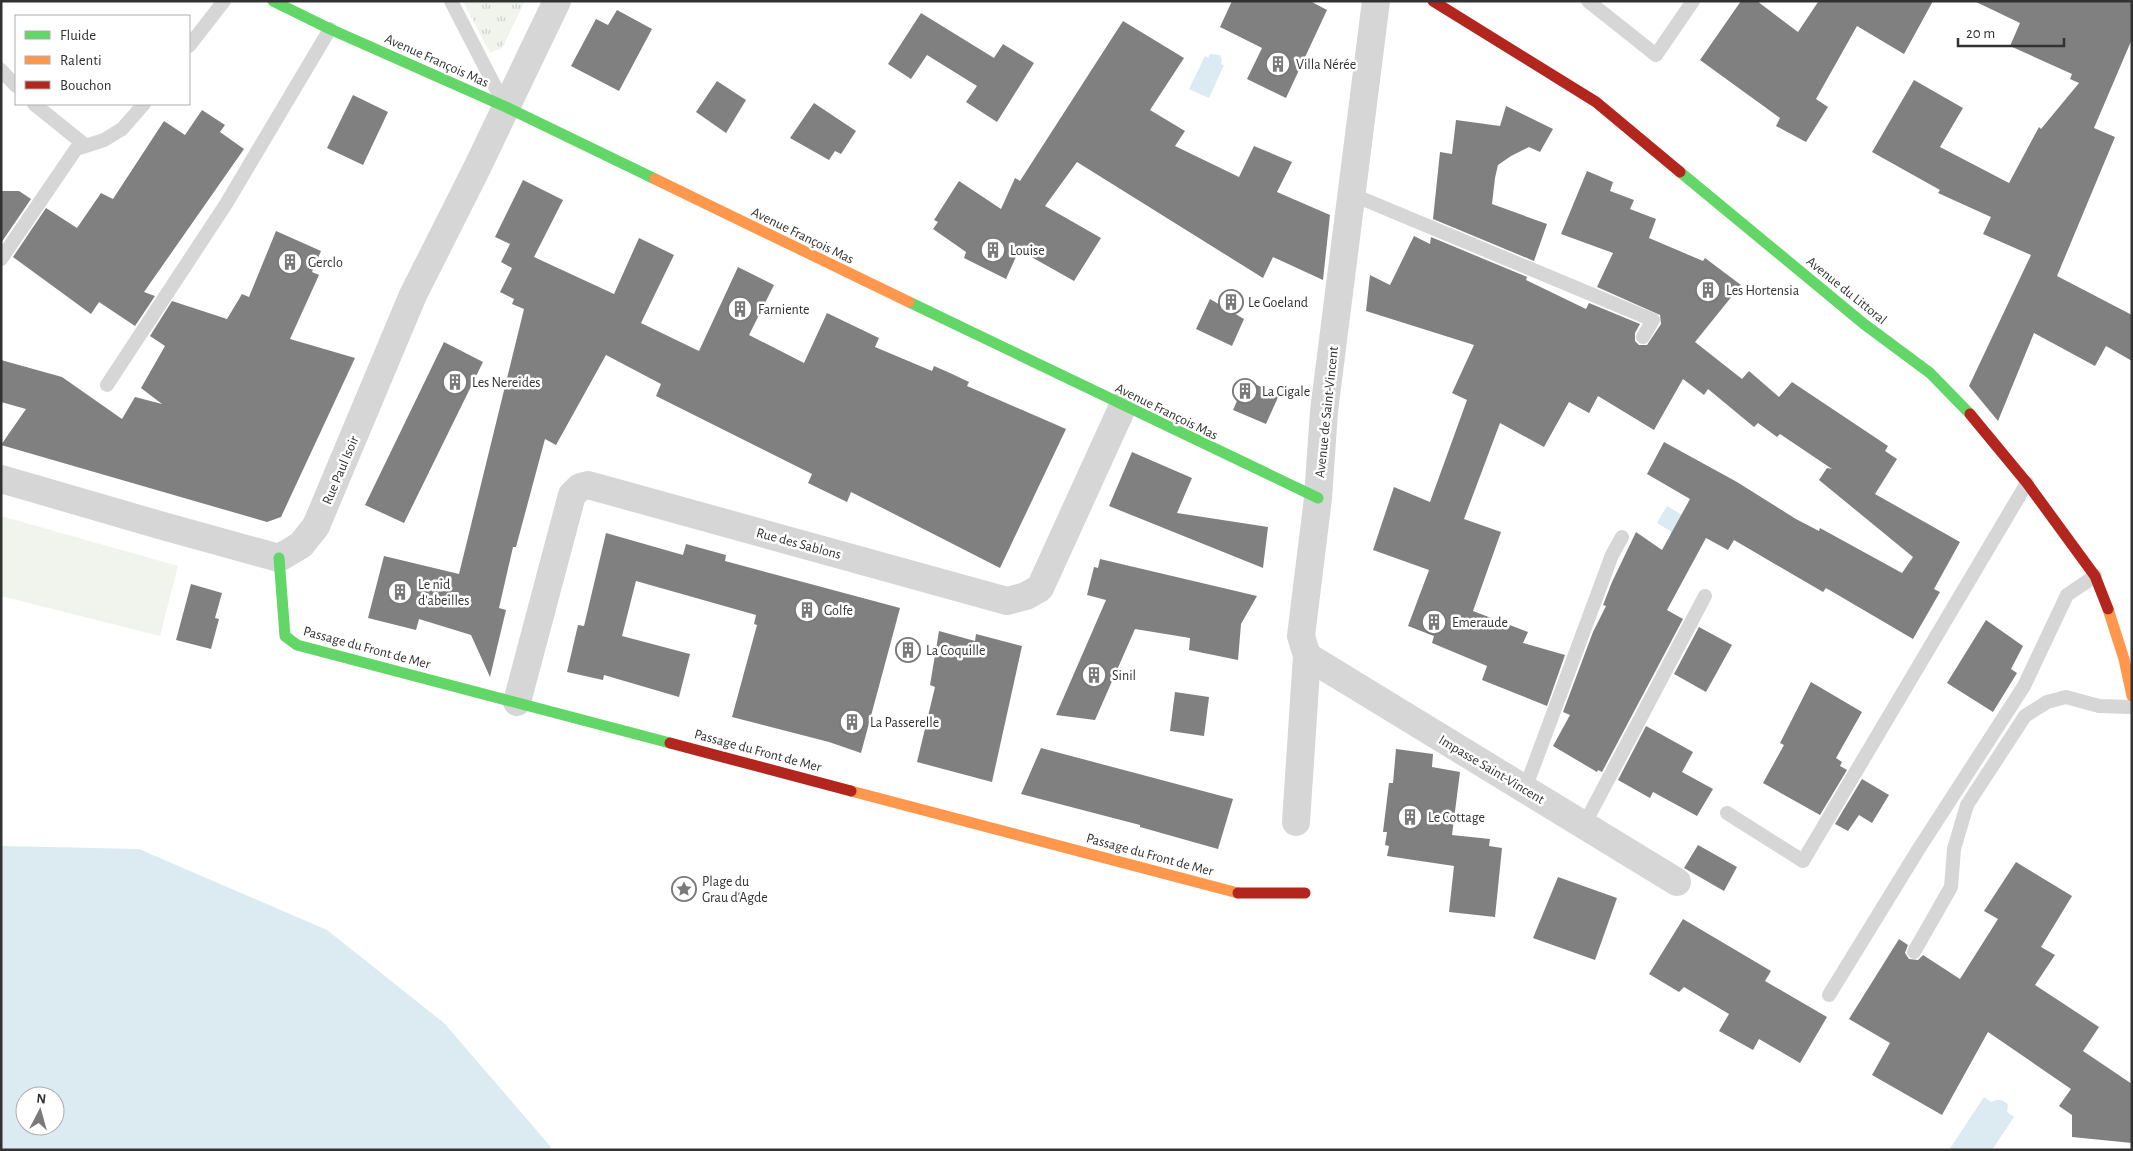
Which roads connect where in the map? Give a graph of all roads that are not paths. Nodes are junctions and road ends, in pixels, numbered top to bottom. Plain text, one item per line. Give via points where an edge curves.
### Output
1 (224, 1) edge
2 (273, 1) edge
3 (451, 1) edge
4 (556, 1) edge
5 (1376, 1) edge
6 (1433, 1) edge
7 (1588, 1) edge
8 (1693, 1) edge
9 (330, 29) junction
10 (190, 45) edge
11 (1, 70) edge
12 (15, 85) edge
13 (35, 105) edge
14 (143, 105) edge
15 (506, 107) junction
16 (85, 145) junction
17 (1351, 194) junction
18 (1, 259) edge
19 (1643, 337) dead end
20 (107, 385) dead end
21 (1123, 406) junction
22 (1, 479) edge
23 (2027, 483) junction
24 (1318, 498) junction
25 (1622, 537) dead end
26 (279, 558) junction
27 (2095, 576) junction
28 (1705, 596) dead end
29 (1307, 656) junction
30 (2128, 657) edge
31 (2132, 696) edge
32 (516, 702) junction
33 (2132, 707) edge
34 (1525, 789) junction
35 (1726, 813) dead end
36 (1296, 822) dead end
37 (1584, 825) junction
38 (1677, 882) dead end
39 (1305, 893) dead end
40 (1914, 952) dead end
41 (1829, 995) dead end

1 - 10 lane
2 - 9 street, Avenue François Mas
3 - 15 lane
4 - 15 street, Rue Paul Isoir
5 - 17 street, Avenue de Saint-Vincent
6 - 23 street, Avenue du Littoral via 1596,102 1864,324 1930,373 1969,412
7 - 8 lane via 1656,55
9 - 15 street, Avenue François Mas
9 - 20 lane via 226,204
11 - 12 lane
13 - 16 lane
14 - 16 lane via 122,130 104,140
15 - 21 street, Avenue François Mas
15 - 26 street, Rue Paul Isoir via 413,295 316,526 301,545
16 - 18 lane via 76,149
17 - 19 lane via 1653,320
17 - 24 street, Avenue de Saint-Vincent via 1324,411
21 - 24 street, Avenue François Mas
21 - 32 street, Rue des Sablons via 1040,588 1007,601 588,485 580,487 572,496
22 - 26 street
23 - 27 street, Avenue du Littoral
23 - 35 lane via 1803,861
24 - 29 street, Avenue de Saint-Vincent via 1301,636
25 - 34 lane via 1612,555
26 - 32 street, Passage du Front de Mer via 284,636 288,640
27 - 30 street, Avenue du Littoral
27 - 41 lane via 2067,595 2024,686
28 - 37 lane
29 - 34 street, Impasse Saint-Vincent
29 - 36 street, Avenue de Saint-Vincent
30 - 31 street, Avenue du Littoral
32 - 39 street, Passage du Front de Mer via 1243,894
33 - 40 lane via 2099,706 2066,697 2047,702 2025,716 1967,805 1954,849 1951,887
34 - 37 street, Impasse Saint-Vincent
37 - 38 street, Impasse Saint-Vincent

